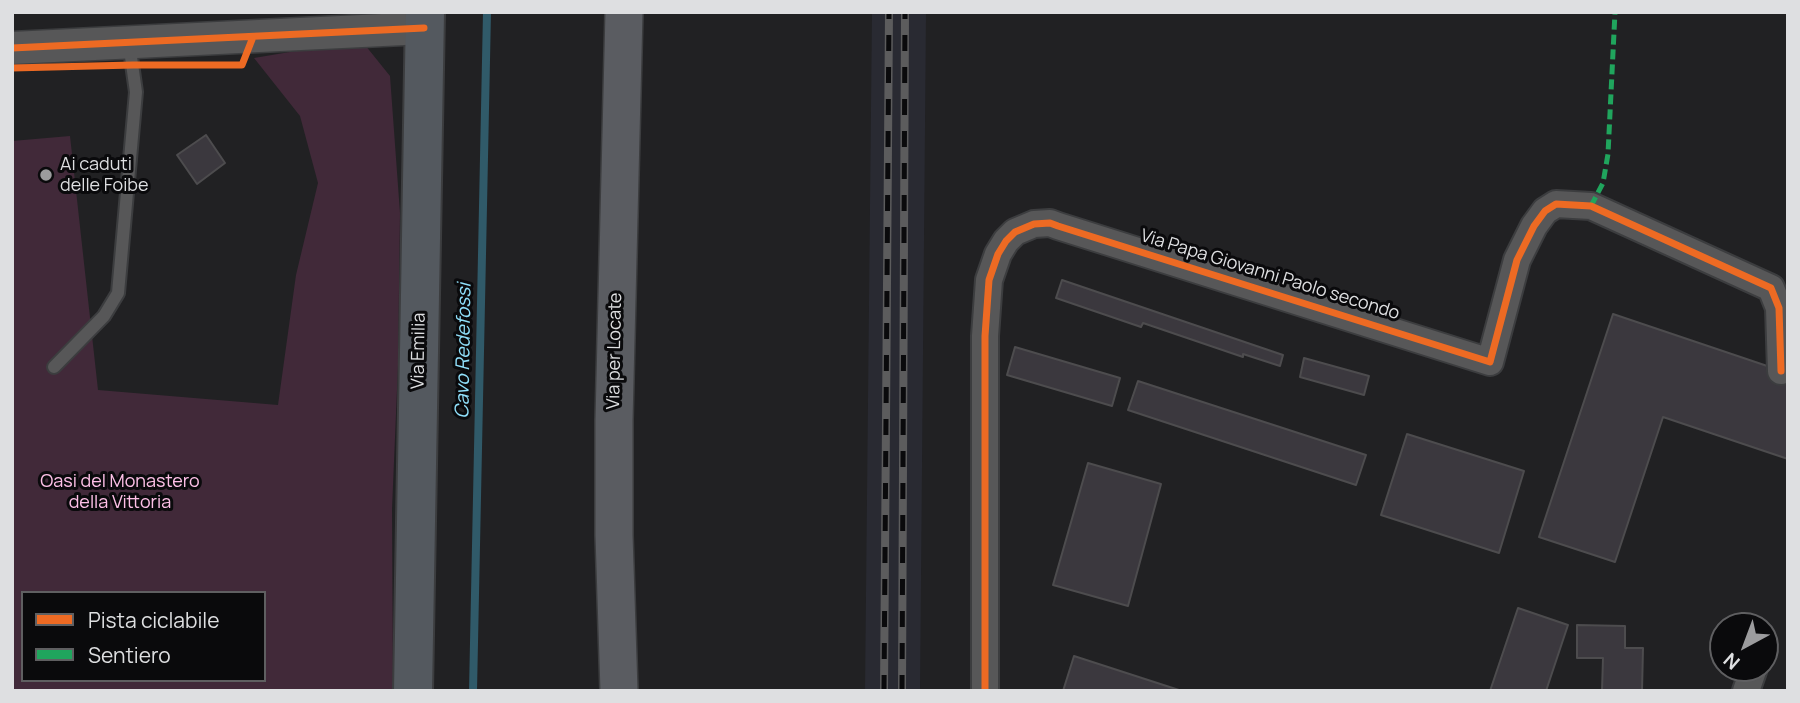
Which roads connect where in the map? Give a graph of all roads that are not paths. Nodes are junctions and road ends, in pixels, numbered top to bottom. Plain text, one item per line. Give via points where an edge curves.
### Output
1 (624, 12) edge
2 (424, 20) edge
3 (129, 42) junction
4 (12, 48) edge
5 (54, 367) dead end
6 (1782, 371) dead end
7 (414, 691) edge
8 (619, 691) edge
9 (985, 691) edge

1 - 8 main road, Via per Locate via 614,420
2 - 3 street
2 - 7 main road, Via Emilia
3 - 4 street
3 - 5 lane via 136,92 118,293 104,316
6 - 9 street, Via Papa Giovanni Paolo secondo via 1779,308 1771,288 1591,206 1556,204 1534,226 1517,260 1490,362 1050,223 1034,224 1006,241 989,280

